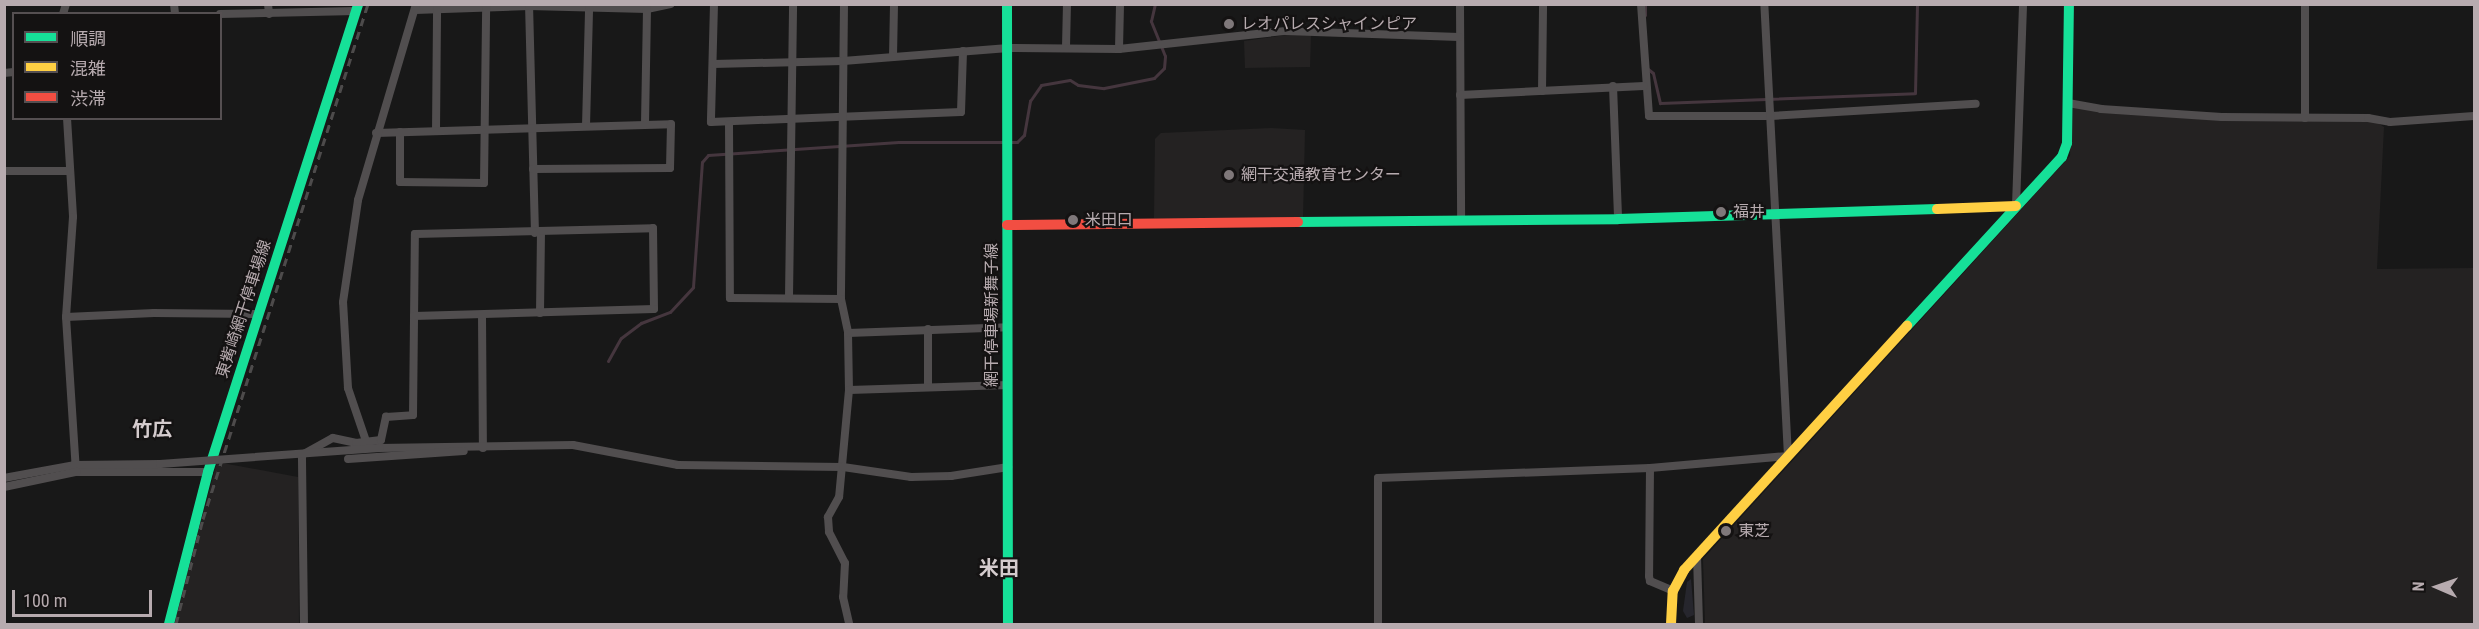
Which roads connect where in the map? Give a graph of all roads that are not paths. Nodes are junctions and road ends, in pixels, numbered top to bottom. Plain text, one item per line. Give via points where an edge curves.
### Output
1 (268, 4) edge
2 (670, 4) edge
3 (714, 4) edge
4 (793, 4) edge
5 (844, 4) edge
6 (894, 4) edge
7 (1007, 4) edge
8 (1067, 4) edge
9 (1120, 4) edge
10 (1460, 4) edge
11 (1543, 4) edge
12 (1641, 4) edge
13 (1764, 4) edge
14 (2023, 4) edge
15 (2069, 4) edge
16 (2305, 4) edge
17 (529, 5) edge
18 (416, 7) edge
19 (486, 7) junction
20 (357, 8) edge
21 (589, 8) junction
22 (437, 9) junction
23 (646, 9) junction
24 (222, 14) edge
25 (269, 14) junction
26 (1459, 37) junction
27 (1066, 47) junction
28 (1008, 48) junction
29 (1119, 49) junction
30 (963, 51) junction
31 (893, 57) junction
32 (792, 62) junction
33 (843, 62) junction
34 (713, 64) junction
35 (1613, 86) junction
36 (1644, 86) junction
37 (1542, 91) junction
38 (1460, 95) junction
39 (2068, 103) junction
40 (1976, 104) dead end
41 (1770, 116) junction
42 (2475, 116) edge
43 (840, 118) junction
44 (2305, 118) junction
45 (67, 120) edge
46 (789, 122) junction
47 (645, 124) junction
48 (729, 124) junction
49 (586, 126) junction
50 (532, 127) junction
51 (486, 129) junction
52 (436, 130) junction
53 (400, 132) junction
54 (376, 133) junction
55 (533, 169) junction
56 (4, 171) edge
57 (69, 171) junction
58 (2016, 206) junction
59 (1777, 215) junction
60 (1618, 219) junction
61 (1461, 221) junction
62 (1007, 225) junction
63 (538, 233) junction
64 (789, 297) junction
65 (841, 299) junction
66 (540, 313) junction
67 (258, 314) junction
68 (414, 316) junction
69 (482, 316) junction
70 (66, 317) junction
71 (1008, 327) junction
72 (928, 329) junction
73 (848, 333) junction
74 (1008, 385) junction
75 (928, 387) junction
76 (849, 390) junction
77 (366, 441) junction
78 (483, 448) junction
79 (1788, 456) junction
80 (348, 459) dead end
81 (843, 467) junction
82 (1008, 467) junction
83 (75, 468) junction
84 (1650, 468) junction
85 (208, 471) junction
86 (4, 478) edge
87 (4, 487) edge
88 (1697, 556) junction
89 (1673, 591) junction
90 (169, 624) edge
91 (304, 624) edge
92 (849, 624) edge
93 (1008, 624) edge
94 (1378, 624) edge
95 (1671, 624) edge
96 (1699, 624) edge

1 - 25 street
2 - 23 street
3 - 34 street
4 - 32 street
5 - 33 street
6 - 31 street
7 - 28 street, 網干停車場新舞子線
8 - 27 street
9 - 29 street
10 - 26 street
11 - 37 street
12 - 36 street
13 - 41 street
14 - 58 street
15 - 39 street
16 - 44 street
17 - 19 street
17 - 21 street
17 - 50 street
18 - 22 street
18 - 54 street
19 - 22 street
19 - 51 street
20 - 25 street
20 - 67 street, 東觜崎網干停車場線
21 - 23 street
21 - 49 street
22 - 52 street
23 - 47 street
24 - 25 street
26 - 29 street via 1286,32
26 - 38 street
27 - 28 street
27 - 29 street
28 - 30 street
28 - 62 street, 網干停車場新舞子線
30 - 31 street
30 - 43 street via 961,112
31 - 33 street
32 - 33 street
32 - 34 street
32 - 46 street
33 - 43 street
34 - 48 street via 711,122
35 - 36 street
35 - 37 street
35 - 60 street
36 - 41 street via 1649,116
37 - 38 street
38 - 61 street
39 - 44 street via 2101,109
39 - 58 street via 2065,151
40 - 41 street
41 - 59 street
42 - 44 street via 2390,122
43 - 46 street
43 - 65 street
45 - 57 street
46 - 48 street
46 - 64 street
47 - 49 street
47 - 55 street via 671,124 670,168
48 - 64 street via 730,298
49 - 50 street
50 - 51 street
50 - 55 street
51 - 52 street
51 - 53 street via 484,183 400,182
52 - 53 street
53 - 54 street
54 - 77 street via 358,200 343,302 348,388
55 - 63 street
56 - 57 street
57 - 70 street via 73,217
58 - 59 street
58 - 79 street
59 - 60 street
59 - 79 street
60 - 61 street
61 - 62 street
62 - 71 street, 網干停車場新舞子線
63 - 66 street
63 - 66 street via 653,228 654,309
63 - 68 street via 414,234
64 - 65 street
65 - 73 street
66 - 69 street
67 - 70 street
67 - 85 street, 東觜崎網干停車場線
68 - 69 street
68 - 77 street via 413,415 386,417 381,440
69 - 78 street
70 - 83 street
71 - 72 street
71 - 74 street, 網干停車場新舞子線
72 - 73 street
72 - 75 street
73 - 76 street
74 - 75 street
74 - 82 street, 網干停車場新舞子線
75 - 76 street
76 - 81 street
77 - 91 street via 333,438 302,455
78 - 80 street
78 - 81 street via 573,446 678,465
78 - 83 street, bridge via 429,445
79 - 84 street
79 - 88 street
81 - 82 street via 911,477 951,477
81 - 92 street via 839,497 828,517 829,532 845,563 843,597
82 - 93 street, 網干停車場新舞子線
83 - 85 street
83 - 86 street
83 - 87 street
84 - 89 street via 1648,576 1650,581
84 - 94 street via 1378,478
85 - 90 street, 東觜崎網干停車場線
88 - 89 street
88 - 96 street
89 - 95 street

